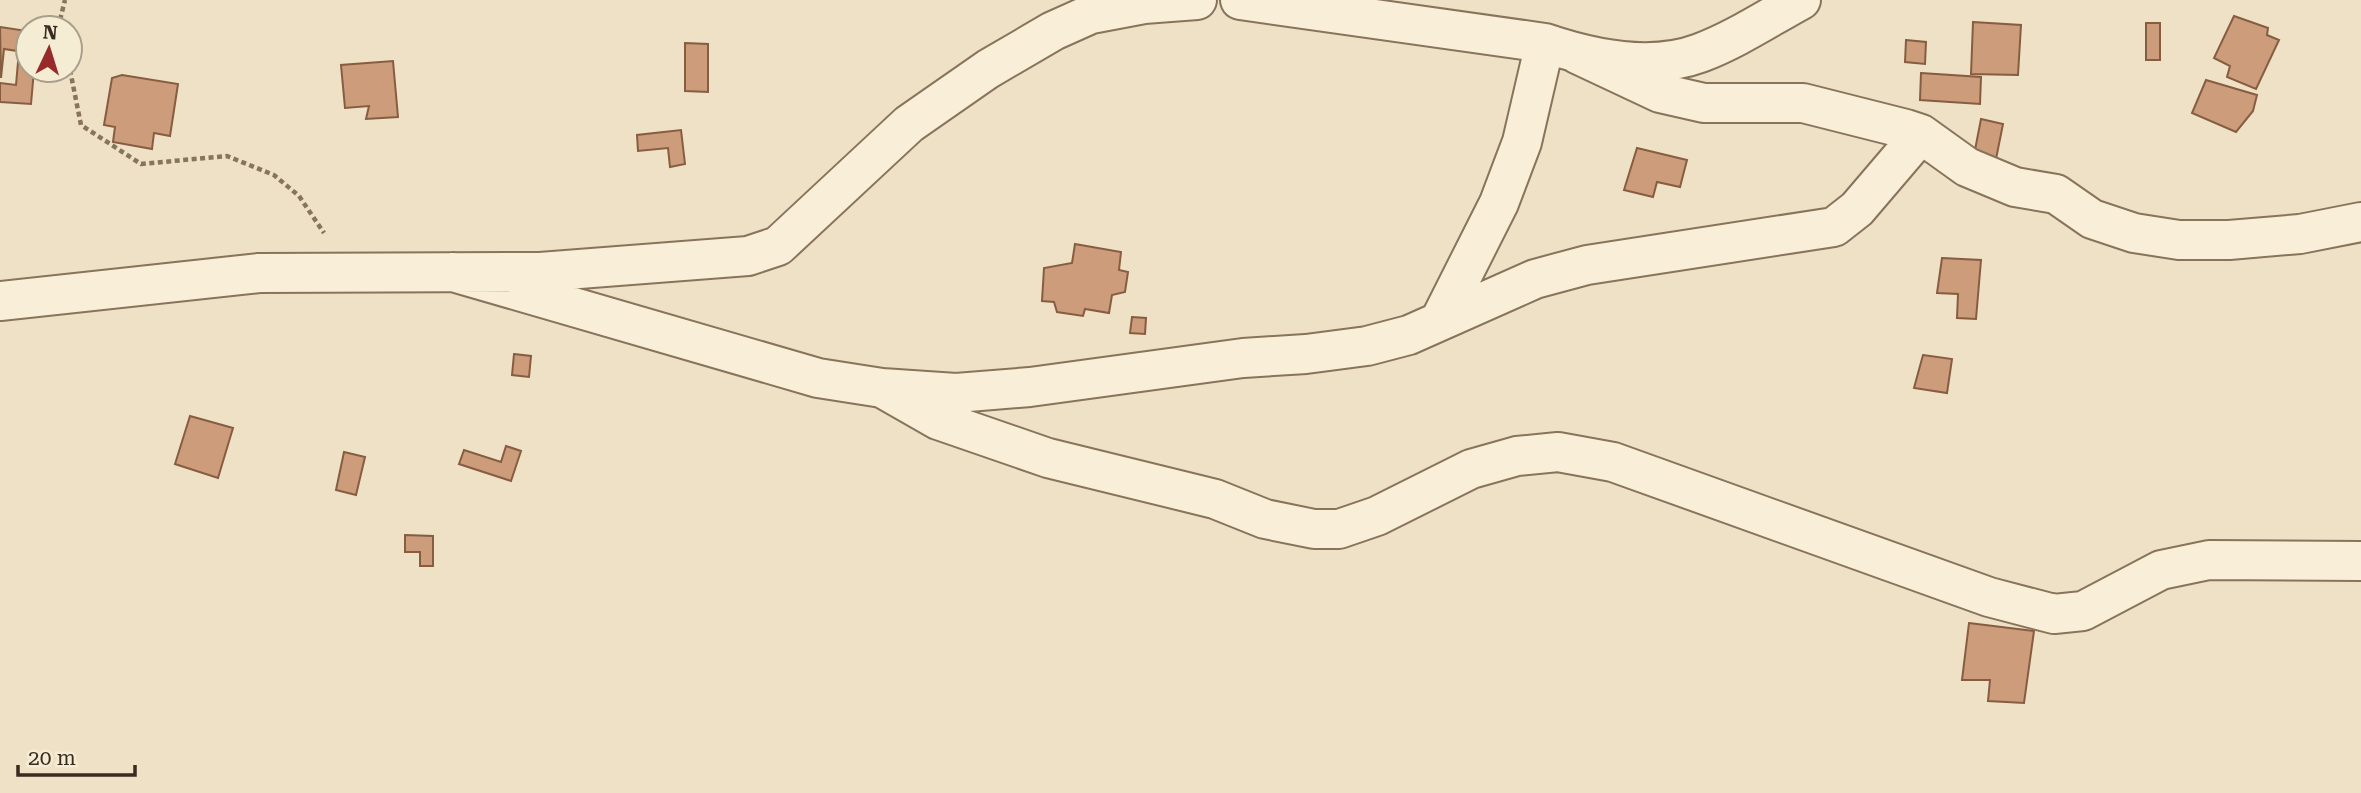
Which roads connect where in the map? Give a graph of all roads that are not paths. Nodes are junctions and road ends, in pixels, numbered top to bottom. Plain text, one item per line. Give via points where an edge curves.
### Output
1 (1197, 0) edge
2 (1240, 0) edge
3 (1801, 0) edge
4 (1561, 48) junction
5 (1921, 134) junction
6 (2361, 222) edge
7 (453, 272) junction
8 (0, 301) edge
9 (1440, 320) junction
10 (882, 388) junction
11 (2361, 561) edge

1 - 7 street via 1091,15 988,69 909,124 778,246 748,256 662,263 540,272
2 - 4 street
3 - 4 street via 1699,54 1660,62
4 - 5 street via 1660,93 1704,103 1803,103
4 - 9 street via 1499,203
5 - 6 street via 1967,167 2015,187 2056,194 2092,219 2134,233 2179,240 2229,240 2301,234
5 - 9 street via 1857,209 1834,227 1587,265 1535,279
7 - 8 street via 259,273
7 - 10 street via 818,378
9 - 10 street via 1398,338 1306,354 1006,389 956,393
10 - 11 street via 938,420 1048,458 1314,529 1339,529 1377,516 1471,469 1517,456 1558,452 1613,463 1989,597 2054,614 2083,611 2161,570 2208,560

